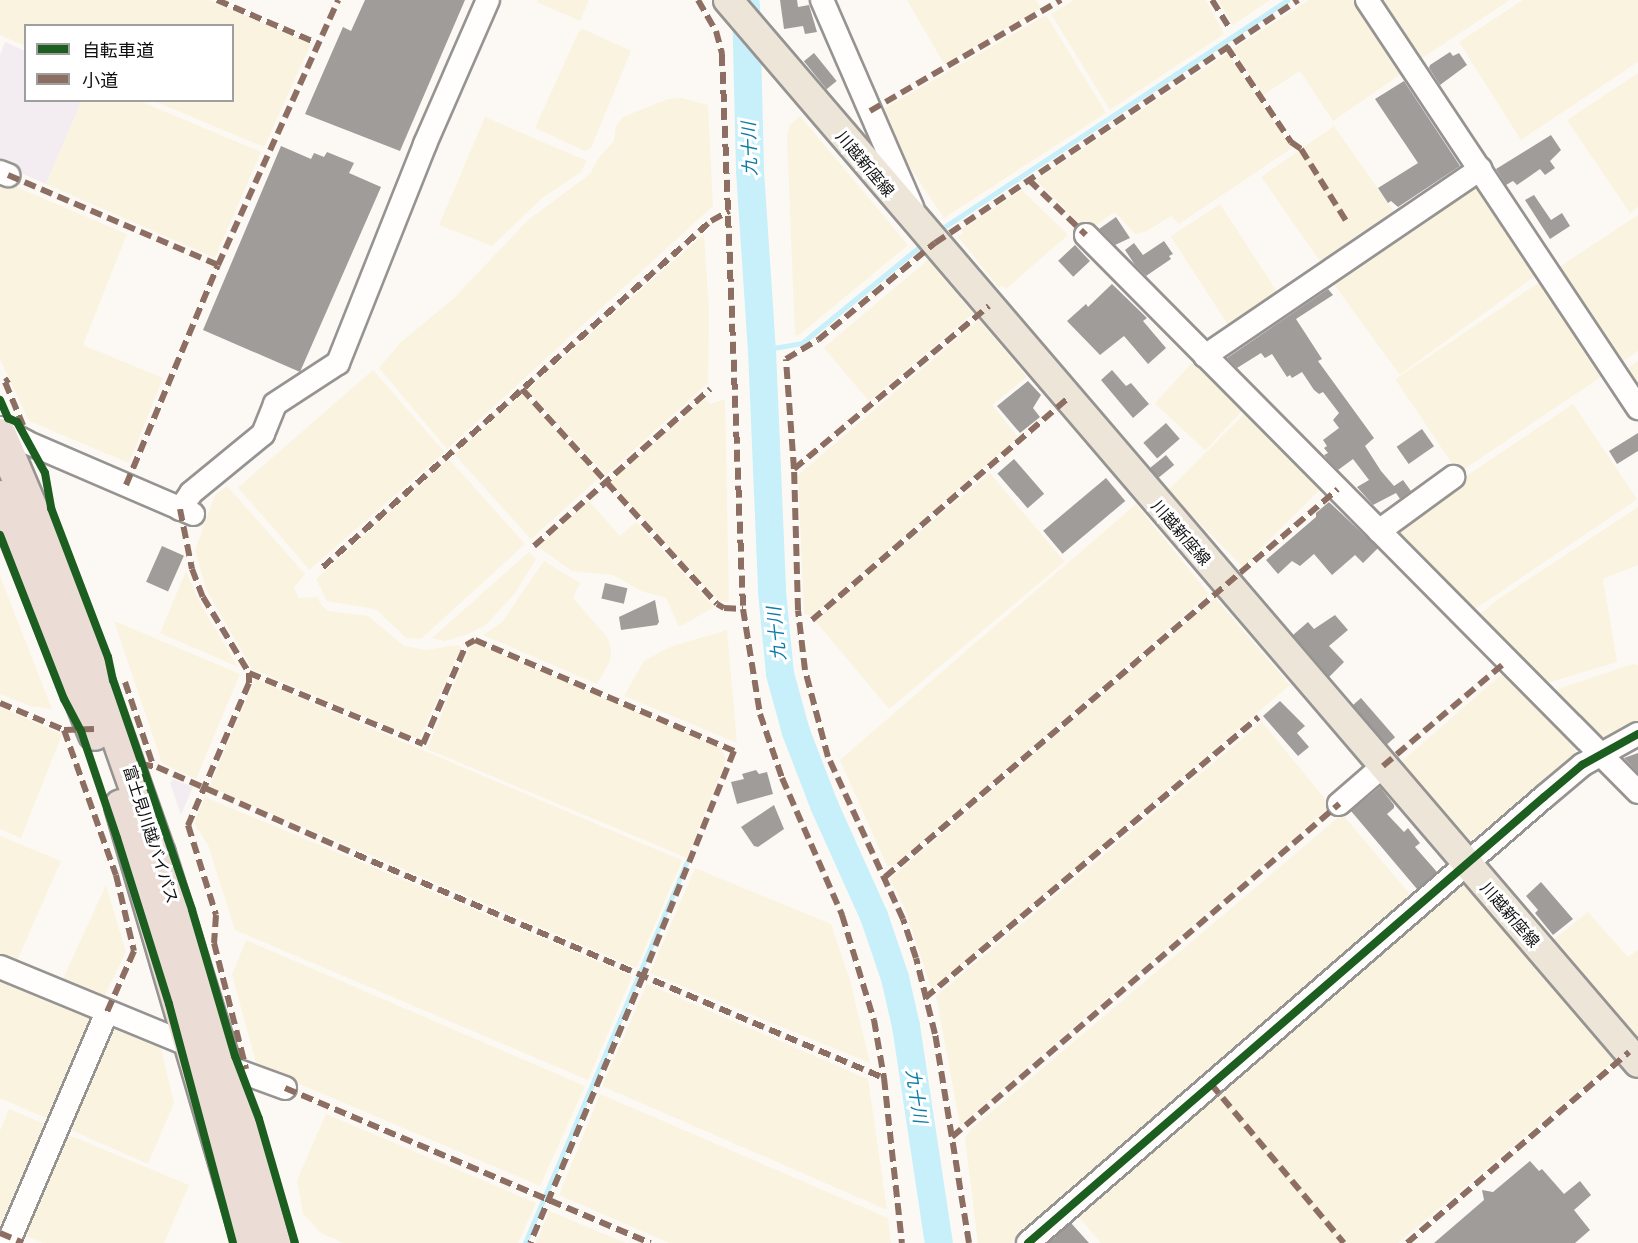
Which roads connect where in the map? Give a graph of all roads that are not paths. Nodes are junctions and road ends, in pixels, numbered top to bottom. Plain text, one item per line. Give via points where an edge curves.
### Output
1 (488, 0) edge
2 (728, 0) edge
3 (822, 0) edge
4 (1367, 0) edge
5 (1480, 169) junction
6 (920, 225) junction
7 (1086, 236) dead end
8 (1205, 356) junction
9 (1638, 408) edge
10 (0, 428) edge
11 (0, 435) edge
12 (1453, 477) dead end
13 (0, 497) edge
14 (1379, 531) junction
15 (1638, 734) edge
16 (1600, 755) junction
17 (1383, 766) junction
18 (1638, 792) edge
19 (1339, 804) dead end
20 (1467, 862) junction
21 (0, 966) edge
22 (107, 1012) junction
23 (192, 1046) junction
24 (1638, 1063) edge
25 (225, 1066) junction
26 (285, 1088) dead end
27 (8, 1243) edge
28 (249, 1243) edge
29 (274, 1243) edge
30 (1028, 1243) edge

1 - 10 street via 425,144 338,363 275,404 263,434 191,493 187,512
2 - 6 main road, 川越新座線
3 - 6 street
4 - 5 street
5 - 8 street
5 - 9 street
6 - 17 main road, 川越新座線
7 - 8 street
8 - 14 street
11 - 25 highway, 富士見川越バイパス via 67,593 130,768
12 - 14 street
13 - 23 highway, 富士見川越バイパス via 120,802
14 - 16 street
15 - 16 street
16 - 18 street
16 - 20 street via 1582,765
17 - 19 street
17 - 20 main road, 川越新座線
20 - 24 main road, 川越新座線
20 - 30 street
21 - 22 street
22 - 23 street
22 - 27 street
23 - 25 street
23 - 28 highway, 富士見川越バイパス
25 - 26 street
25 - 29 highway, 富士見川越バイパス

